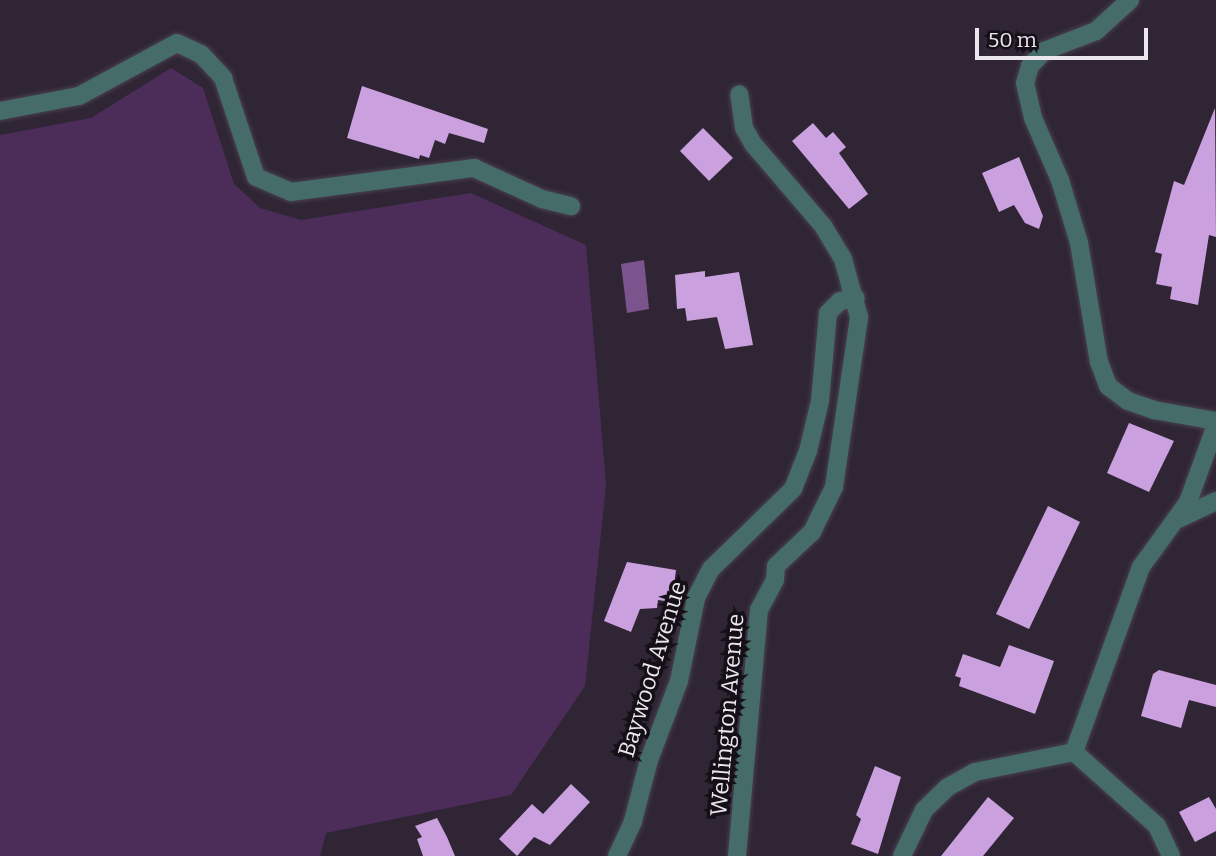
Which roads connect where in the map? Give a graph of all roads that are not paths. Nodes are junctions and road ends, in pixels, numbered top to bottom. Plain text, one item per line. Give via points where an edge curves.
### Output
1 (1130, 0) edge
2 (738, 94) dead end
3 (0, 111) edge
4 (571, 206) dead end
5 (856, 298) junction
6 (1216, 423) edge
7 (1216, 501) edge
8 (1174, 520) junction
9 (1074, 752) junction
10 (617, 856) edge
11 (737, 856) edge
12 (902, 856) edge
13 (1171, 856) edge

1 - 6 street via 1096,31 1044,51 1030,66 1025,83 1033,118 1060,180 1079,243 1099,362 1108,386 1128,401 1154,410
2 - 5 street, Wellington Avenue via 744,128 753,144 824,227 843,259
3 - 4 street via 79,96 177,43 201,54 223,78 256,177 291,192 474,168 542,199
5 - 10 street, Baywood Avenue via 840,301 828,313 820,401 793,489 712,569 696,598 679,681
5 - 11 street, Wellington Avenue via 859,317 834,487 812,532 776,566 775,580 759,610
6 - 8 street via 1197,485
7 - 8 street
8 - 9 street via 1141,567
9 - 12 street via 975,772 948,788 924,810
9 - 13 street via 1157,826

